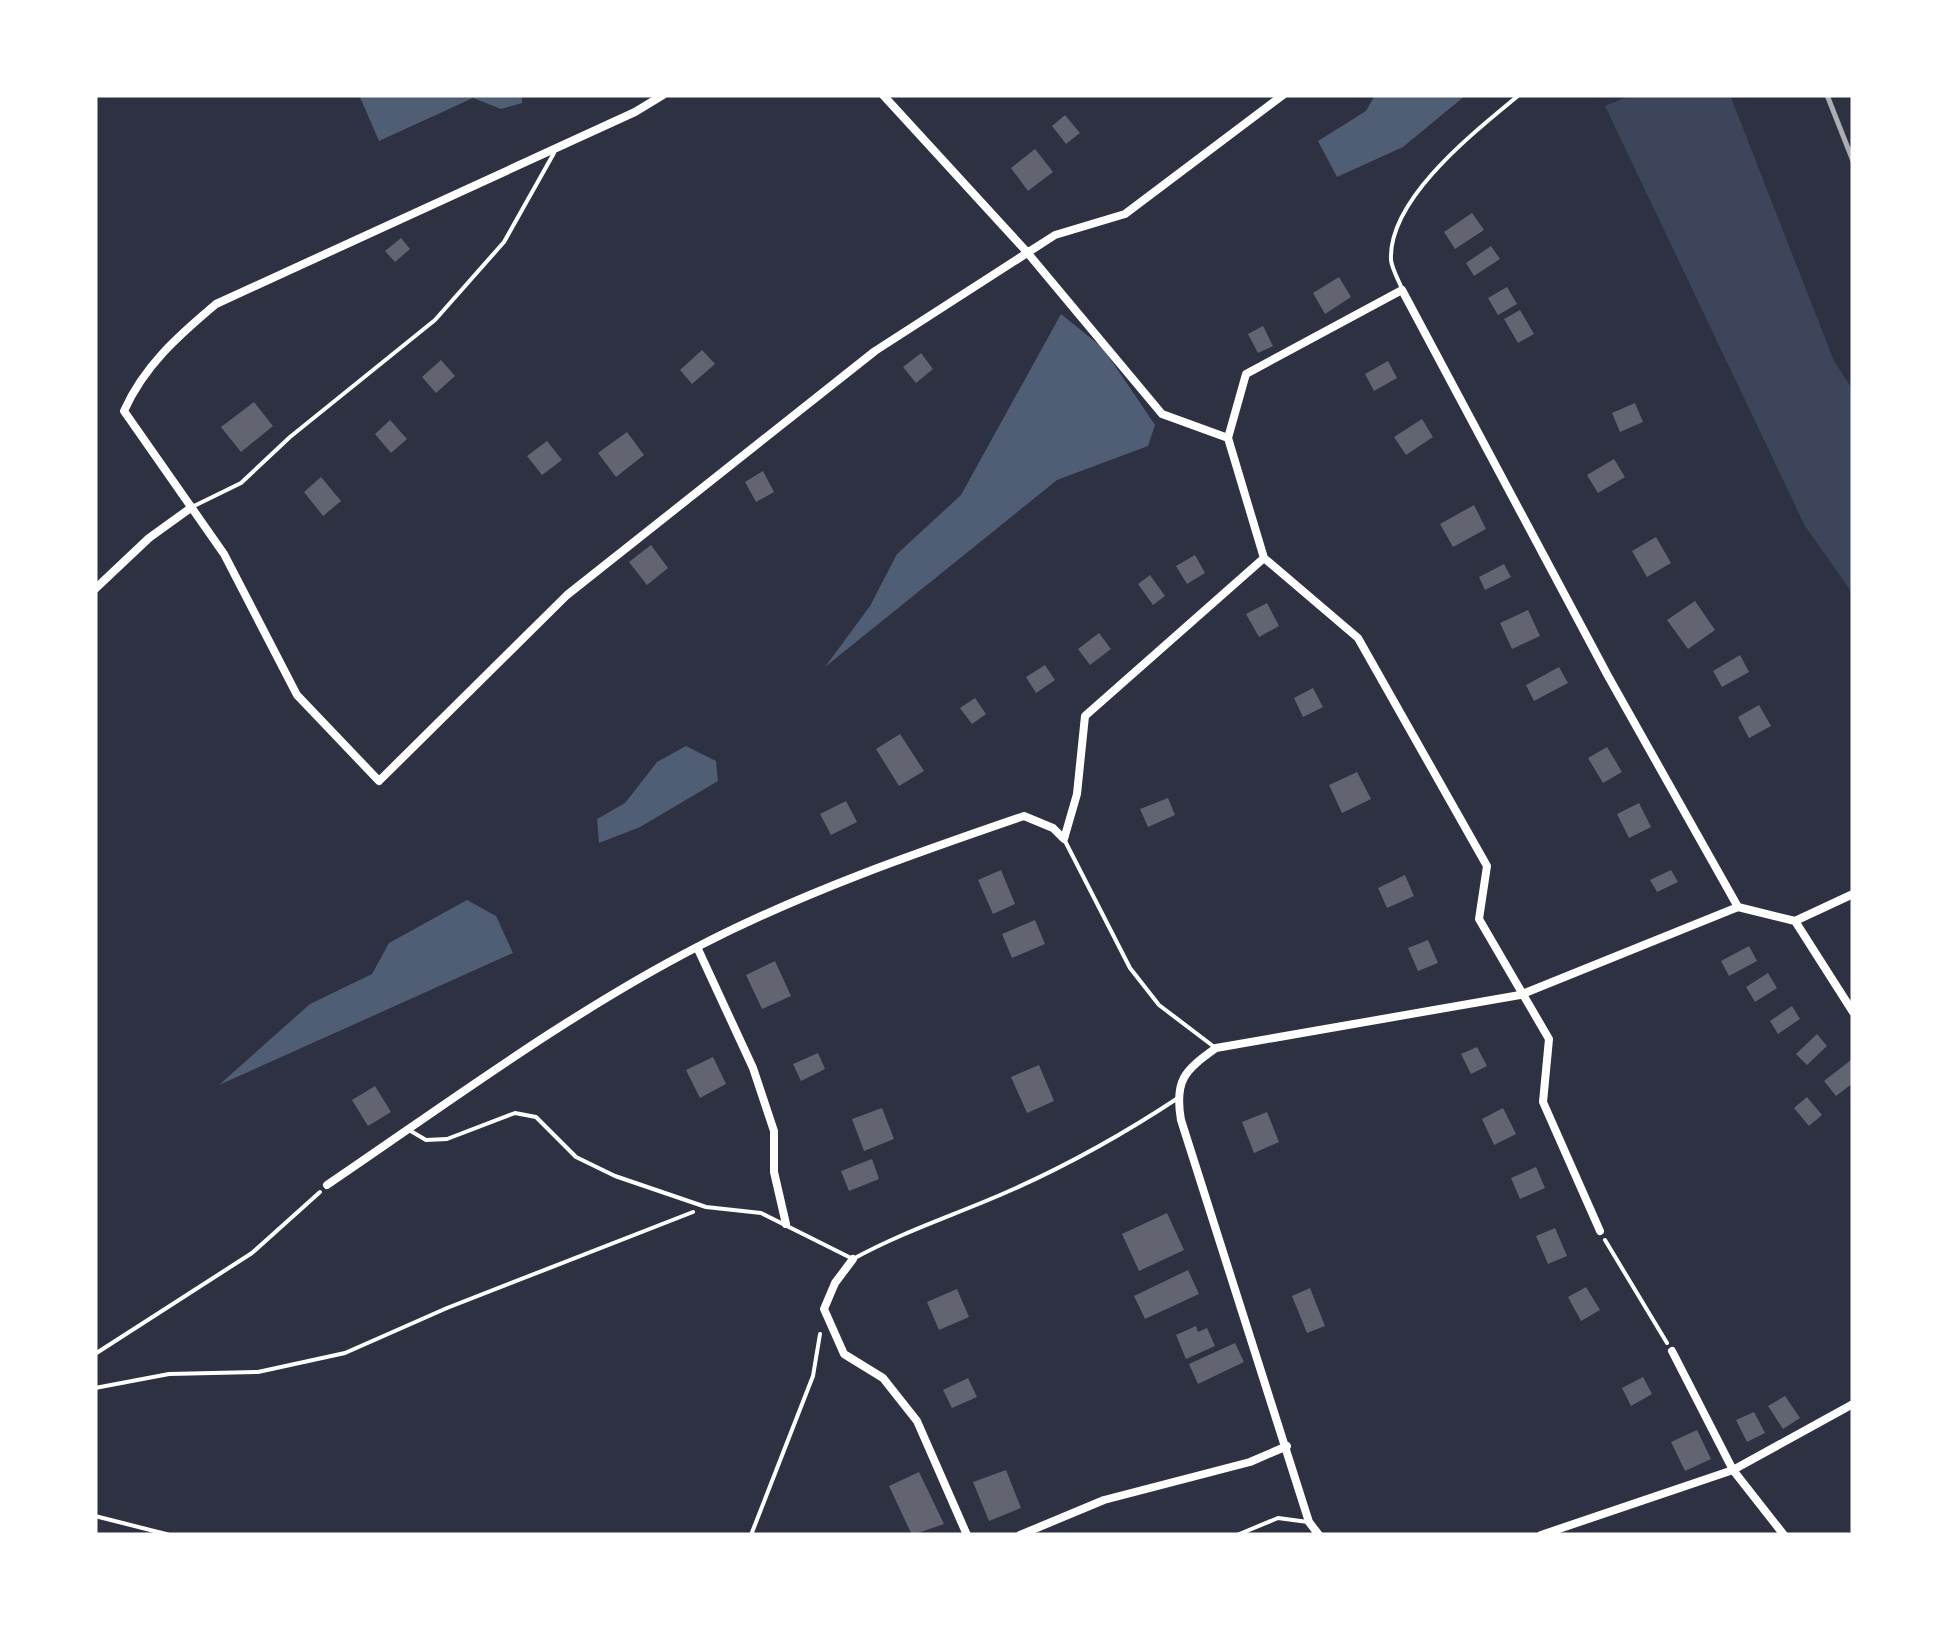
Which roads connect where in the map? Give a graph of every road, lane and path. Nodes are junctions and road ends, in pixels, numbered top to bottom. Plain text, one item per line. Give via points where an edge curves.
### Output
1 (662, 95) edge
2 (883, 95) edge
3 (1284, 95) edge
4 (1519, 95) edge
5 (556, 148) junction
6 (1026, 251) junction
7 (1402, 290) junction
8 (1228, 438) junction
9 (192, 507) junction
10 (1264, 558) junction
11 (95, 589) edge
12 (1064, 839) junction
13 (1853, 894) edge
14 (1738, 907) junction
15 (1795, 921) junction
16 (698, 947) junction
17 (1520, 995) junction
18 (1853, 1012) edge
19 (1216, 1048) junction
20 (1178, 1098) junction
21 (408, 1130) junction
22 (327, 1185) joint
23 (706, 1207) junction
24 (786, 1224) junction
25 (1600, 1232) joint
26 (853, 1258) junction
27 (824, 1309) junction
28 (1672, 1351) joint
29 (95, 1354) edge
30 (95, 1388) edge
31 (1853, 1404) edge
32 (1287, 1446) junction
33 (1733, 1470) junction
34 (95, 1516) edge
35 (1309, 1522) junction
36 (170, 1535) edge
37 (752, 1535) edge
38 (967, 1535) edge
39 (1020, 1535) edge
40 (1237, 1535) edge
41 (1319, 1535) edge
42 (1541, 1535) edge
43 (1784, 1535) edge

1 - 5 street
2 - 6 street
3 - 6 street via 1126,214
4 - 7 lane via 1472,135 1409,206 1391,260
5 - 9 lane via 504,242 435,320 242,483
5 - 9 street via 216,304 172,342 136,384 124,412
6 - 8 street via 1162,414
6 - 9 street via 875,352 567,595 379,781 297,695 224,554
7 - 8 street via 1246,374
7 - 14 street
8 - 10 street
9 - 11 street
10 - 12 street via 1085,716 1077,794
10 - 17 street via 1358,638 1487,866 1478,919
12 - 16 street via 1024,816 854,875
12 - 19 lane via 1130,968 1159,1005
13 - 15 street
14 - 15 street
14 - 17 street
15 - 18 street
16 - 21 street
16 - 24 street via 774,1130 774,1172
17 - 19 street
17 - 25 street via 1549,1039 1542,1102
19 - 20 street via 1187,1069
20 - 26 lane via 1124,1134 1019,1186
20 - 32 street
21 - 22 street
21 - 23 lane via 426,1140 447,1139 514,1113 536,1117 576,1157
22 - 29 path via 252,1252
23 - 24 lane
23 - 30 path via 345,1353 258,1372 169,1374
24 - 26 lane
25 - 28 path
26 - 27 street
27 - 37 path via 813,1376
27 - 38 street via 844,1354 883,1378 918,1422
28 - 33 street
31 - 33 street
32 - 35 street
32 - 39 street via 1104,1500
33 - 42 street
33 - 43 street
34 - 36 path
35 - 40 lane via 1278,1518
35 - 41 street

